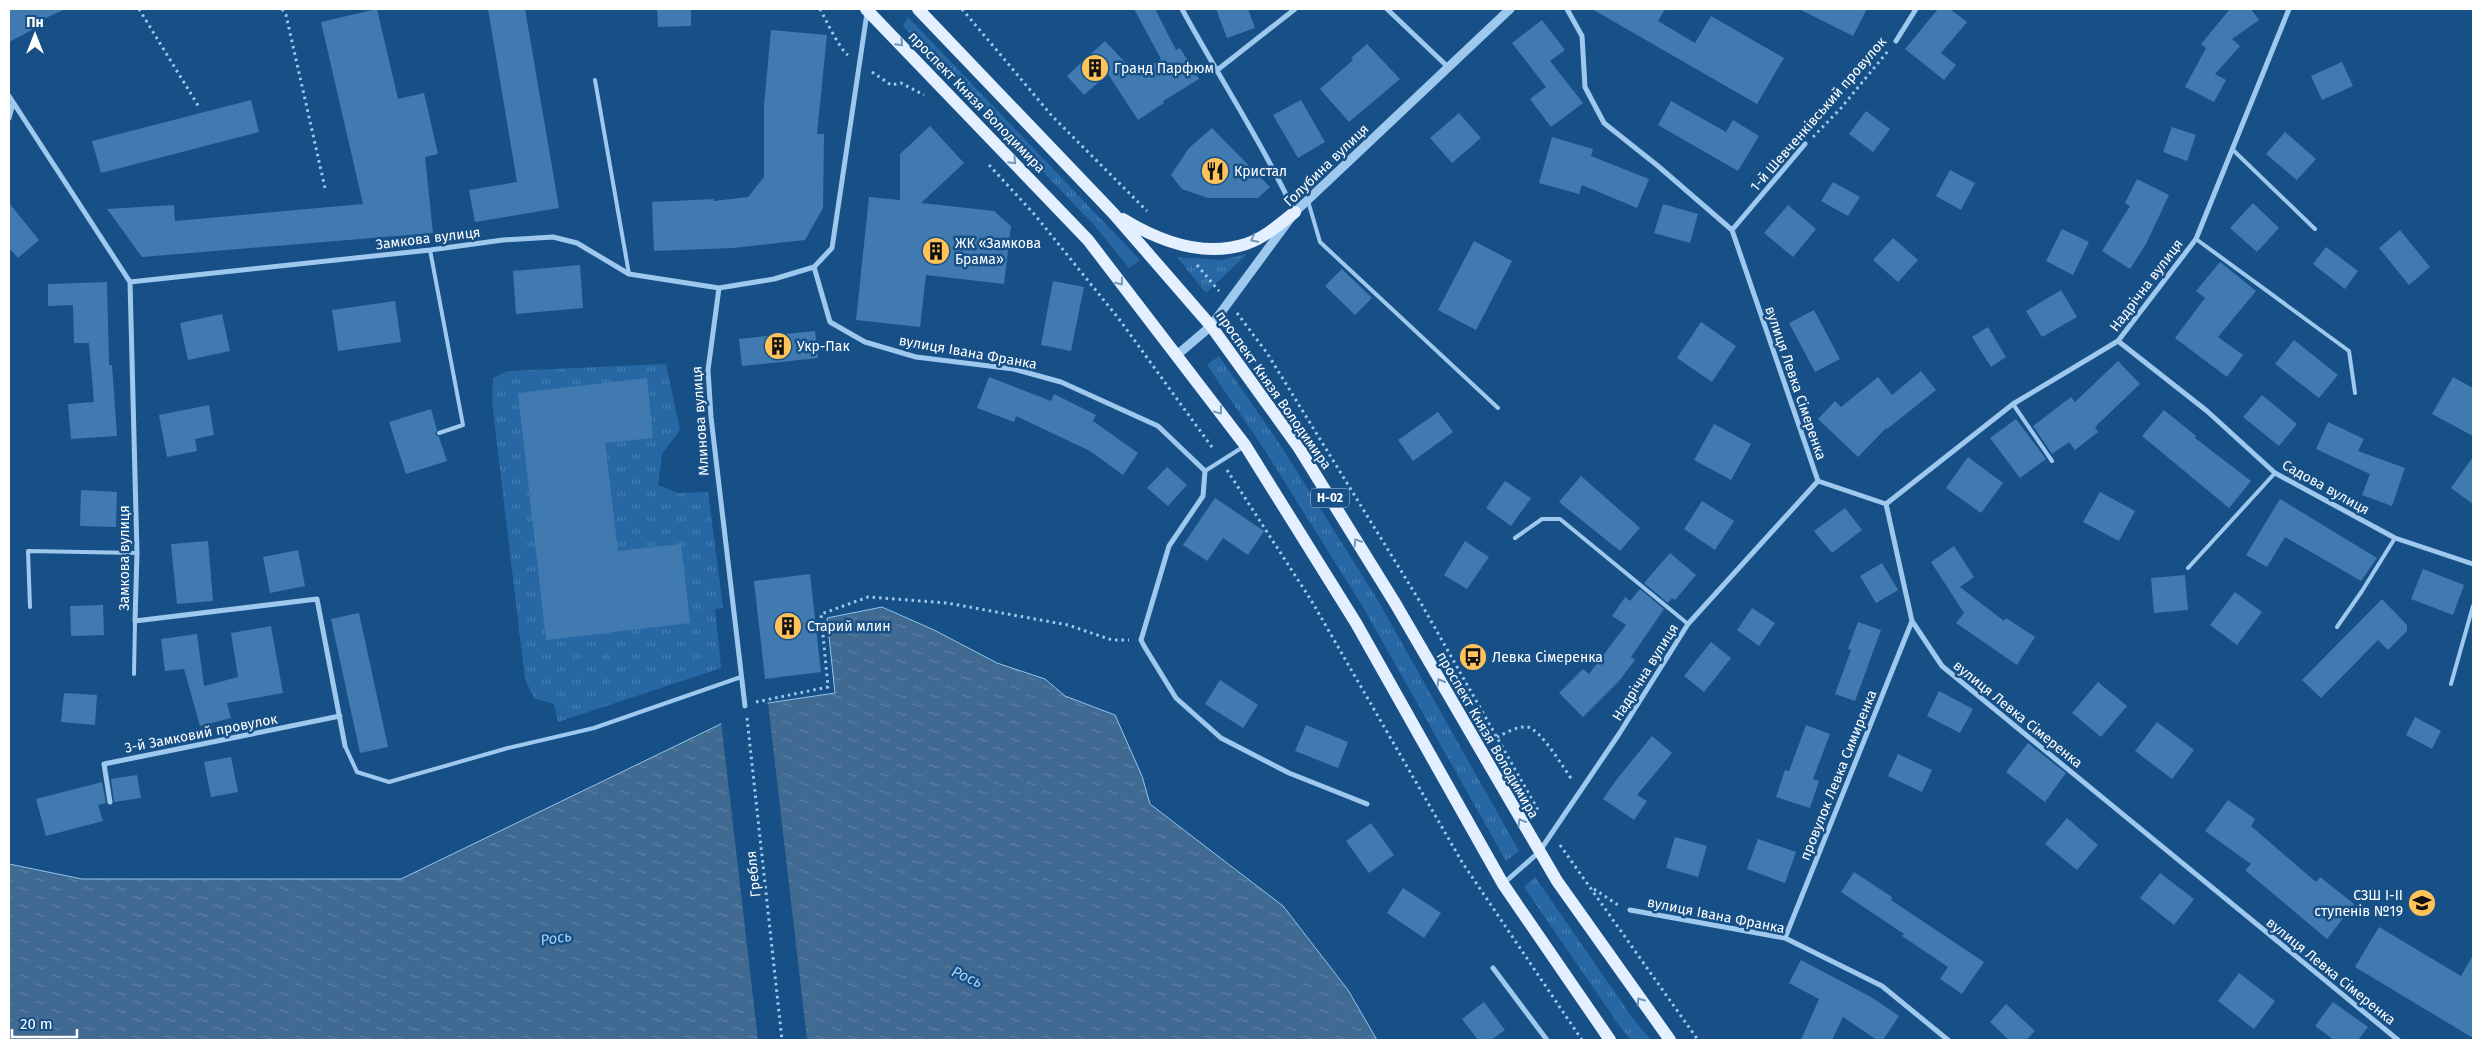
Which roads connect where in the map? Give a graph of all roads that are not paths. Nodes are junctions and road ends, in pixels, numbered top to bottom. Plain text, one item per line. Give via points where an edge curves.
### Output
1 (867, 9) edge
2 (918, 9) edge
3 (1182, 9) edge
4 (1294, 9) edge
5 (1388, 9) edge
6 (1510, 9) edge
7 (1567, 9) edge
8 (1916, 9) edge
9 (2289, 9) edge
10 (1896, 41) road end
11 (1448, 67) junction
12 (1216, 71) junction
13 (595, 80) dead end
14 (9, 96) edge
15 (11, 105) edge
16 (9, 118) edge
17 (1805, 144) road end
18 (2233, 150) junction
19 (1308, 201) junction
20 (1295, 212) junction
21 (1113, 214) junction
22 (2314, 229) dead end
23 (1732, 230) junction
24 (2196, 239) junction
25 (430, 250) junction
26 (814, 267) junction
27 (629, 274) junction
28 (130, 282) junction
29 (719, 288) junction
30 (1212, 326) junction
31 (2118, 341) junction
32 (1177, 355) junction
33 (2354, 394) dead end
34 (2013, 404) junction
35 (1498, 408) dead end
36 (439, 433) dead end
37 (1245, 445) junction
38 (2052, 461) dead end
39 (1205, 471) junction
40 (2275, 473) junction
41 (1818, 481) junction
42 (1886, 504) junction
43 (1515, 538) dead end
44 (2394, 538) junction
45 (137, 553) junction
46 (2473, 564) edge
47 (2188, 568) dead end
48 (2473, 606) edge
49 (30, 607) dead end
50 (135, 621) junction
51 (1912, 621) junction
52 (1688, 624) junction
53 (2337, 627) dead end
54 (134, 674) dead end
55 (742, 676) junction
56 (2451, 684) dead end
57 (745, 706) road end
58 (340, 716) junction
59 (345, 746) joint
60 (110, 802) dead end
61 (1367, 804) dead end
62 (1539, 852) junction
63 (1503, 884) junction
64 (1630, 910) road end
65 (1785, 938) junction
66 (1493, 968) dead end
67 (1546, 1040) edge
68 (1610, 1040) edge
69 (1670, 1040) edge
70 (1948, 1040) edge
71 (2398, 1040) edge

1 - 26 street via 832,248
1 -> 32 main road, проспект Князя Володимира via 1088,240
2 - 21 main road, проспект Князя Володимира / Н-02
3 - 12 street
4 - 12 street
5 - 11 street
6 - 11 street, Голубина вулиця
7 - 23 street via 1582,36 1585,87 1604,123
8 - 10 street, 1-й Шевченківський провулок
9 - 18 street, Надрічна вулиця
11 - 19 street, Голубина вулиця
12 - 20 street via 1268,157
13 - 27 lane
14 - 15 street
15 - 16 street
15 - 28 street
17 - 23 street, 1-й Шевченківський провулок
18 - 22 lane
18 - 24 street, Надрічна вулиця
19 - 20 street, Голубина вулиця
19 - 35 lane via 1320,242
20 -> 21 main road via 1245,244 1214,249 1181,246 1147,233
20 - 30 street, Голубина вулиця
21 - 30 main road, проспект Князя Володимира / Н-02
23 - 41 street, вулиця Левка Сімеренка
24 - 31 street, Надрічна вулиця
24 - 33 lane via 2349,351
25 - 27 street, Замкова вулиця via 553,237 577,243
25 - 28 street, Замкова вулиця
25 - 36 lane via 463,425
26 - 29 street via 774,279
26 - 39 street, вулиця Івана Франка via 830,322 865,342 916,357 1014,369 1061,382 1158,426
27 - 29 street, Замкова вулиця
28 - 45 street, Замкова вулиця
29 - 55 street, Млинова вулиця via 708,370
30 - 32 street, Голубина вулиця
62 -> 30 main road, проспект Князя Володимира / Н-02 via 1395,603 1309,464
31 - 34 street, Надрічна вулиця
31 - 40 street, Садова вулиця via 2207,411
32 -> 37 main road, проспект Князя Володимира
34 - 38 lane
34 - 42 street, Надрічна вулиця
37 - 39 lane
37 - 63 main road, проспект Князя Володимира via 1356,623
39 - 61 street via 1203,496 1169,546 1140,640 1176,698 1221,738 1289,773
40 - 44 street, Садова вулиця
40 - 47 lane
41 - 42 street, вулиця Левка Сімеренка
41 - 52 street, Надрічна вулиця
42 - 51 street, вулиця Левка Сімеренка
43 - 52 lane via 1542,519 1560,519
44 - 46 street, Садова вулиця
44 - 53 lane
45 - 49 lane via 28,551
45 - 50 street, Замкова вулиця
48 - 56 lane
50 - 54 lane
50 - 58 street, Замкова вулиця via 317,599
51 - 65 street, провулок Левка Симиренка
51 - 71 street, вулиця Левка Сімеренка via 1942,666
52 - 62 street, Надрічна вулиця
55 - 57 street, Млинова вулиця
55 - 59 lane via 594,728 508,748 389,782 357,772
58 - 59 street, Замкова вулиця
58 - 60 street, 3-й Замковий провулок via 104,764
62 - 63 street, Надрічна вулиця
69 -> 62 main road, проспект Князя Володимира / Н-02
63 - 68 main road, проспект Князя Володимира
64 - 65 street, вулиця Івана Франка
65 - 70 street, вулиця Івана Франка via 1882,986
66 - 67 street

